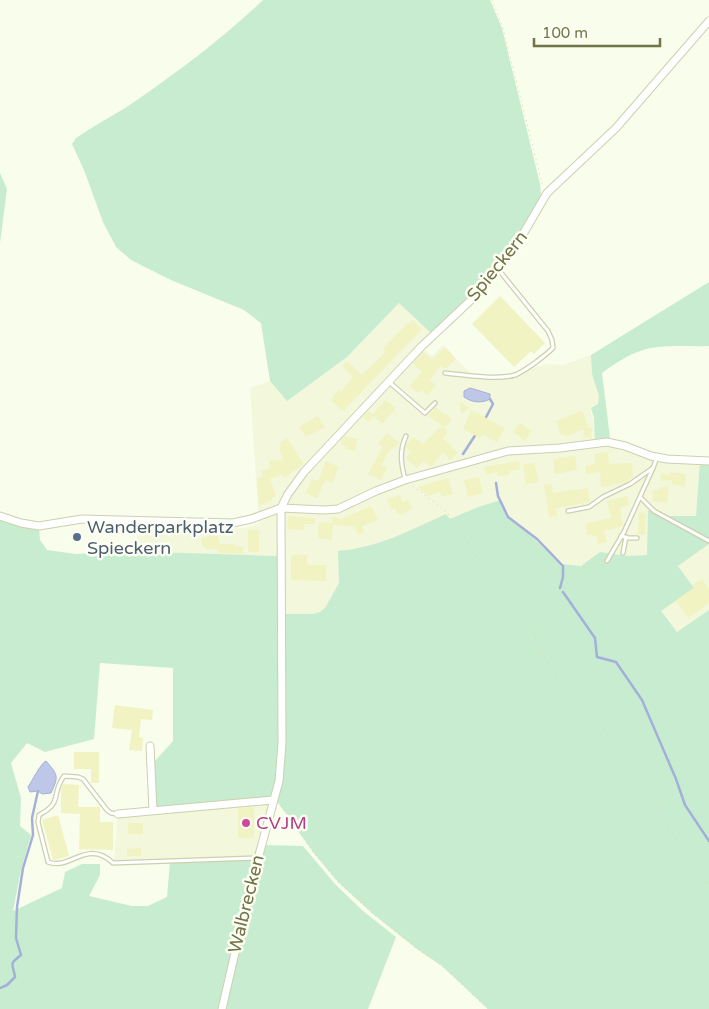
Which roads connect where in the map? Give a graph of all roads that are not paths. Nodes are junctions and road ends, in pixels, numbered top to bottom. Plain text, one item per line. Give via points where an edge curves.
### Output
1 (709, 21) edge
2 (498, 269) junction
3 (445, 374) dead end
4 (388, 382) junction
5 (435, 403) dead end
6 (406, 436) dead end
7 (657, 458) junction
8 (709, 461) edge
9 (653, 468) junction
10 (407, 479) junction
11 (641, 498) junction
12 (281, 508) junction
13 (568, 511) dead end
14 (0, 516) edge
15 (624, 537) junction
16 (637, 538) dead end
17 (709, 541) edge
18 (623, 553) dead end
19 (606, 561) road end
20 (150, 746) dead end
21 (273, 800) junction
22 (153, 810) junction
23 (118, 814) joint
24 (257, 858) junction
25 (222, 1009) edge

1 - 2 street, Spieckern via 616,128 547,194 528,229
2 - 3 lane via 548,332 553,348 545,357 516,374 504,377
2 - 4 street, Spieckern via 472,300
4 - 5 lane via 425,413
4 - 12 street, Spieckern via 304,472
6 - 10 lane via 401,451 402,468
7 - 8 street
7 - 9 lane
7 - 10 street via 618,444 595,443 508,451
9 - 11 lane
9 - 13 lane via 589,507
10 - 12 street via 338,509
11 - 15 lane
11 - 17 lane via 659,514
12 - 14 street via 225,524 82,519 39,526
12 - 21 street, Walbrecken via 282,743 280,777
15 - 16 lane
15 - 18 lane
15 - 19 lane
20 - 22 street
21 - 22 street
21 - 24 street, Walbrecken
22 - 23 street
23 - 24 lane via 107,810 83,779 64,776 51,809 38,815 48,862 62,863 85,854 98,854 113,863
24 - 25 street, Walbrecken

